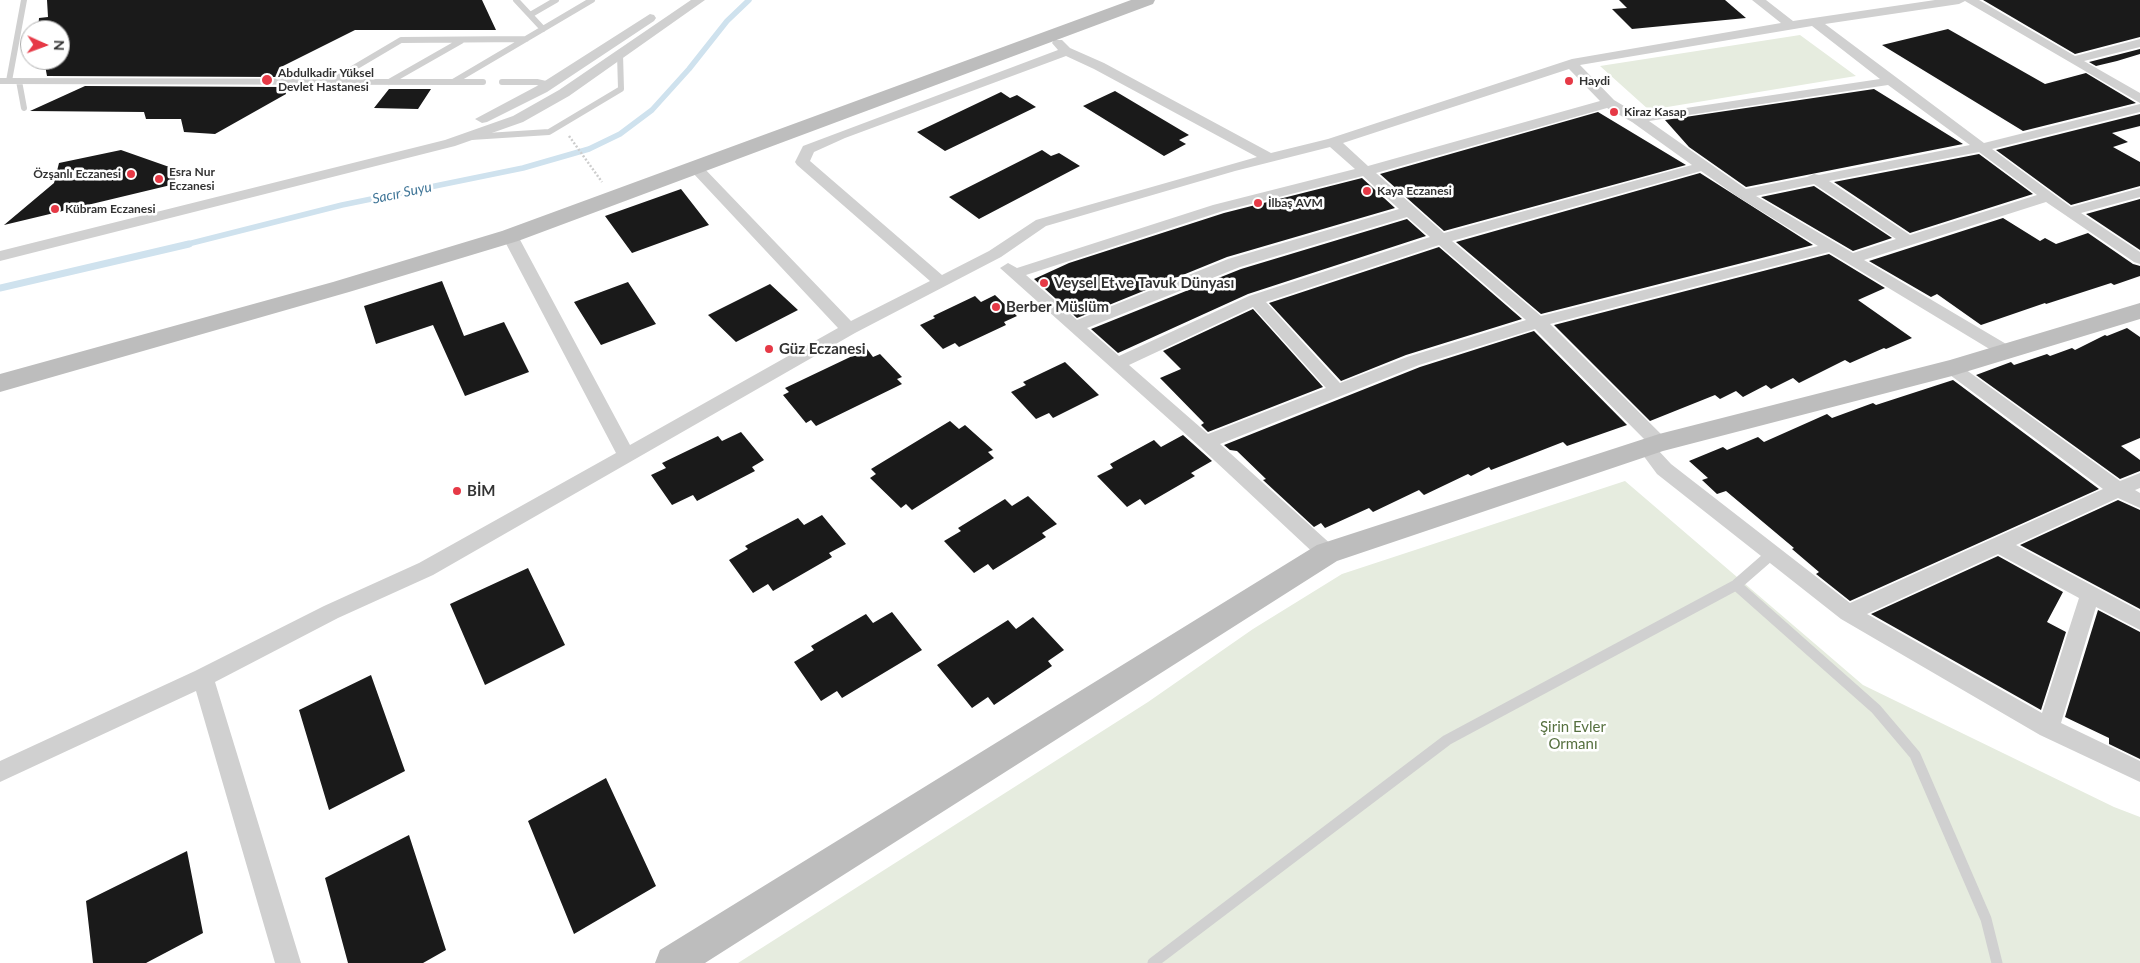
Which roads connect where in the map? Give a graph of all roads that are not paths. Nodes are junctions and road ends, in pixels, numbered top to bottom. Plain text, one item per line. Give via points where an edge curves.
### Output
1 (24, 0) edge
2 (516, 0) edge
3 (556, 0) edge
4 (592, 0) edge
5 (676, 0) edge
6 (699, 0) edge
7 (1107, 0) edge
8 (1146, 0) edge
9 (1758, 0) edge
10 (1959, 0) edge
11 (1970, 0) edge
12 (530, 15) junction
13 (1814, 21) junction
14 (1791, 25) junction
15 (543, 29) junction
16 (1051, 36) junction
17 (526, 39) junction
18 (463, 40) junction
19 (2140, 43) edge
20 (1066, 51) junction
21 (620, 54) junction
22 (2073, 60) junction
23 (1571, 64) junction
24 (0, 81) edge
25 (9, 81) junction
26 (19, 81) junction
27 (1891, 81) junction
28 (330, 82) junction
29 (388, 82) junction
30 (453, 82) junction
31 (483, 82) dead end
32 (502, 82) dead end
33 (552, 91) junction
34 (2140, 99) edge
35 (1609, 103) junction
36 (24, 108) dead end
37 (2140, 108) edge
38 (1638, 119) junction
39 (467, 138) junction
40 (1333, 142) junction
41 (1983, 147) junction
42 (1269, 158) junction
43 (1704, 166) junction
44 (697, 169) junction
45 (1366, 171) junction
46 (1814, 178) junction
47 (2140, 192) edge
48 (1743, 194) junction
49 (2048, 196) junction
50 (1410, 211) junction
51 (2069, 212) junction
52 (510, 236) junction
53 (1441, 239) junction
54 (1909, 241) junction
55 (0, 243) edge
56 (1831, 247) junction
57 (995, 254) junction
58 (0, 256) edge
59 (1850, 259) junction
60 (2140, 259) edge
61 (1014, 274) junction
62 (940, 281) junction
63 (1255, 300) junction
64 (2140, 310) edge
65 (1538, 322) junction
66 (1075, 328) junction
67 (850, 329) junction
68 (2007, 352) junction
69 (1116, 364) junction
70 (0, 366) edge
71 (1952, 368) junction
72 (0, 383) edge
73 (1337, 390) junction
74 (1206, 442) junction
75 (1652, 445) junction
76 (626, 456) junction
77 (2140, 480) edge
78 (2118, 490) junction
79 (2140, 501) edge
80 (1997, 544) junction
81 (1327, 553) junction
82 (1772, 554) junction
83 (1736, 585) junction
84 (2090, 595) junction
85 (1848, 613) junction
86 (2140, 622) edge
87 (203, 678) junction
88 (2048, 728) junction
89 (0, 772) edge
90 (2140, 772) edge
91 (288, 963) edge
92 (673, 963) edge
93 (1153, 963) edge
94 (1997, 963) edge

1 - 25 lane
2 - 12 lane
3 - 12 lane
4 - 15 lane
5 - 33 street
6 - 21 street
7 - 70 street via 496,224
8 - 16 street
9 - 14 street
10 - 13 street
11 - 22 street
12 - 15 lane
13 - 14 street
13 - 27 street
14 - 23 street
15 - 17 lane
16 - 20 street
16 - 44 street
17 - 18 lane
17 - 30 lane
18 - 28 lane via 401,40
18 - 29 lane
19 - 22 street
20 - 42 street
20 - 62 street via 808,149 802,162
21 - 33 street via 584,79
21 - 39 lane via 621,89 549,132
22 - 34 street
23 - 35 street
23 - 40 street
24 - 25 lane
25 - 26 lane
26 - 28 lane
26 - 36 lane
27 - 38 street
27 - 41 street
28 - 29 lane
29 - 30 lane
30 - 31 lane
32 - 33 lane via 537,82
33 - 39 street via 518,119
33 - 55 street via 460,128
35 - 38 street
35 - 45 street
37 - 41 street
38 - 43 street
39 - 58 street
40 - 42 street
40 - 45 street
41 - 46 street
41 - 49 street
42 - 57 street via 1041,223
43 - 48 street
43 - 53 street
44 - 52 street
44 - 67 street
45 - 50 street
45 - 61 street via 1218,208
46 - 48 street
46 - 54 street
47 - 51 street
48 - 56 street
49 - 51 street
49 - 54 street
50 - 53 street
50 - 66 street via 1234,263
51 - 60 street
52 - 72 street
52 - 76 street
53 - 63 street
53 - 65 street
54 - 59 street
56 - 59 street
56 - 65 street
57 - 61 street
57 - 62 street
59 - 68 street
61 - 66 street
62 - 67 street
63 - 69 street
63 - 73 street
64 - 68 street
65 - 73 street via 1413,360
65 - 75 street
66 - 69 street
67 - 76 street
68 - 71 street
69 - 74 street
71 - 75 street
71 - 78 street
73 - 74 street
74 - 81 street
75 - 81 street
75 - 82 street via 1664,469
76 - 87 street via 426,569 331,612
77 - 78 street
78 - 79 street
78 - 80 street
80 - 84 street
80 - 85 street
81 - 92 street
82 - 83 lane
82 - 85 street
83 - 93 lane via 1447,740
83 - 94 lane via 1876,709 1915,755 1986,919
84 - 86 street
84 - 88 street
85 - 88 street
87 - 89 street
87 - 91 street
88 - 90 street

